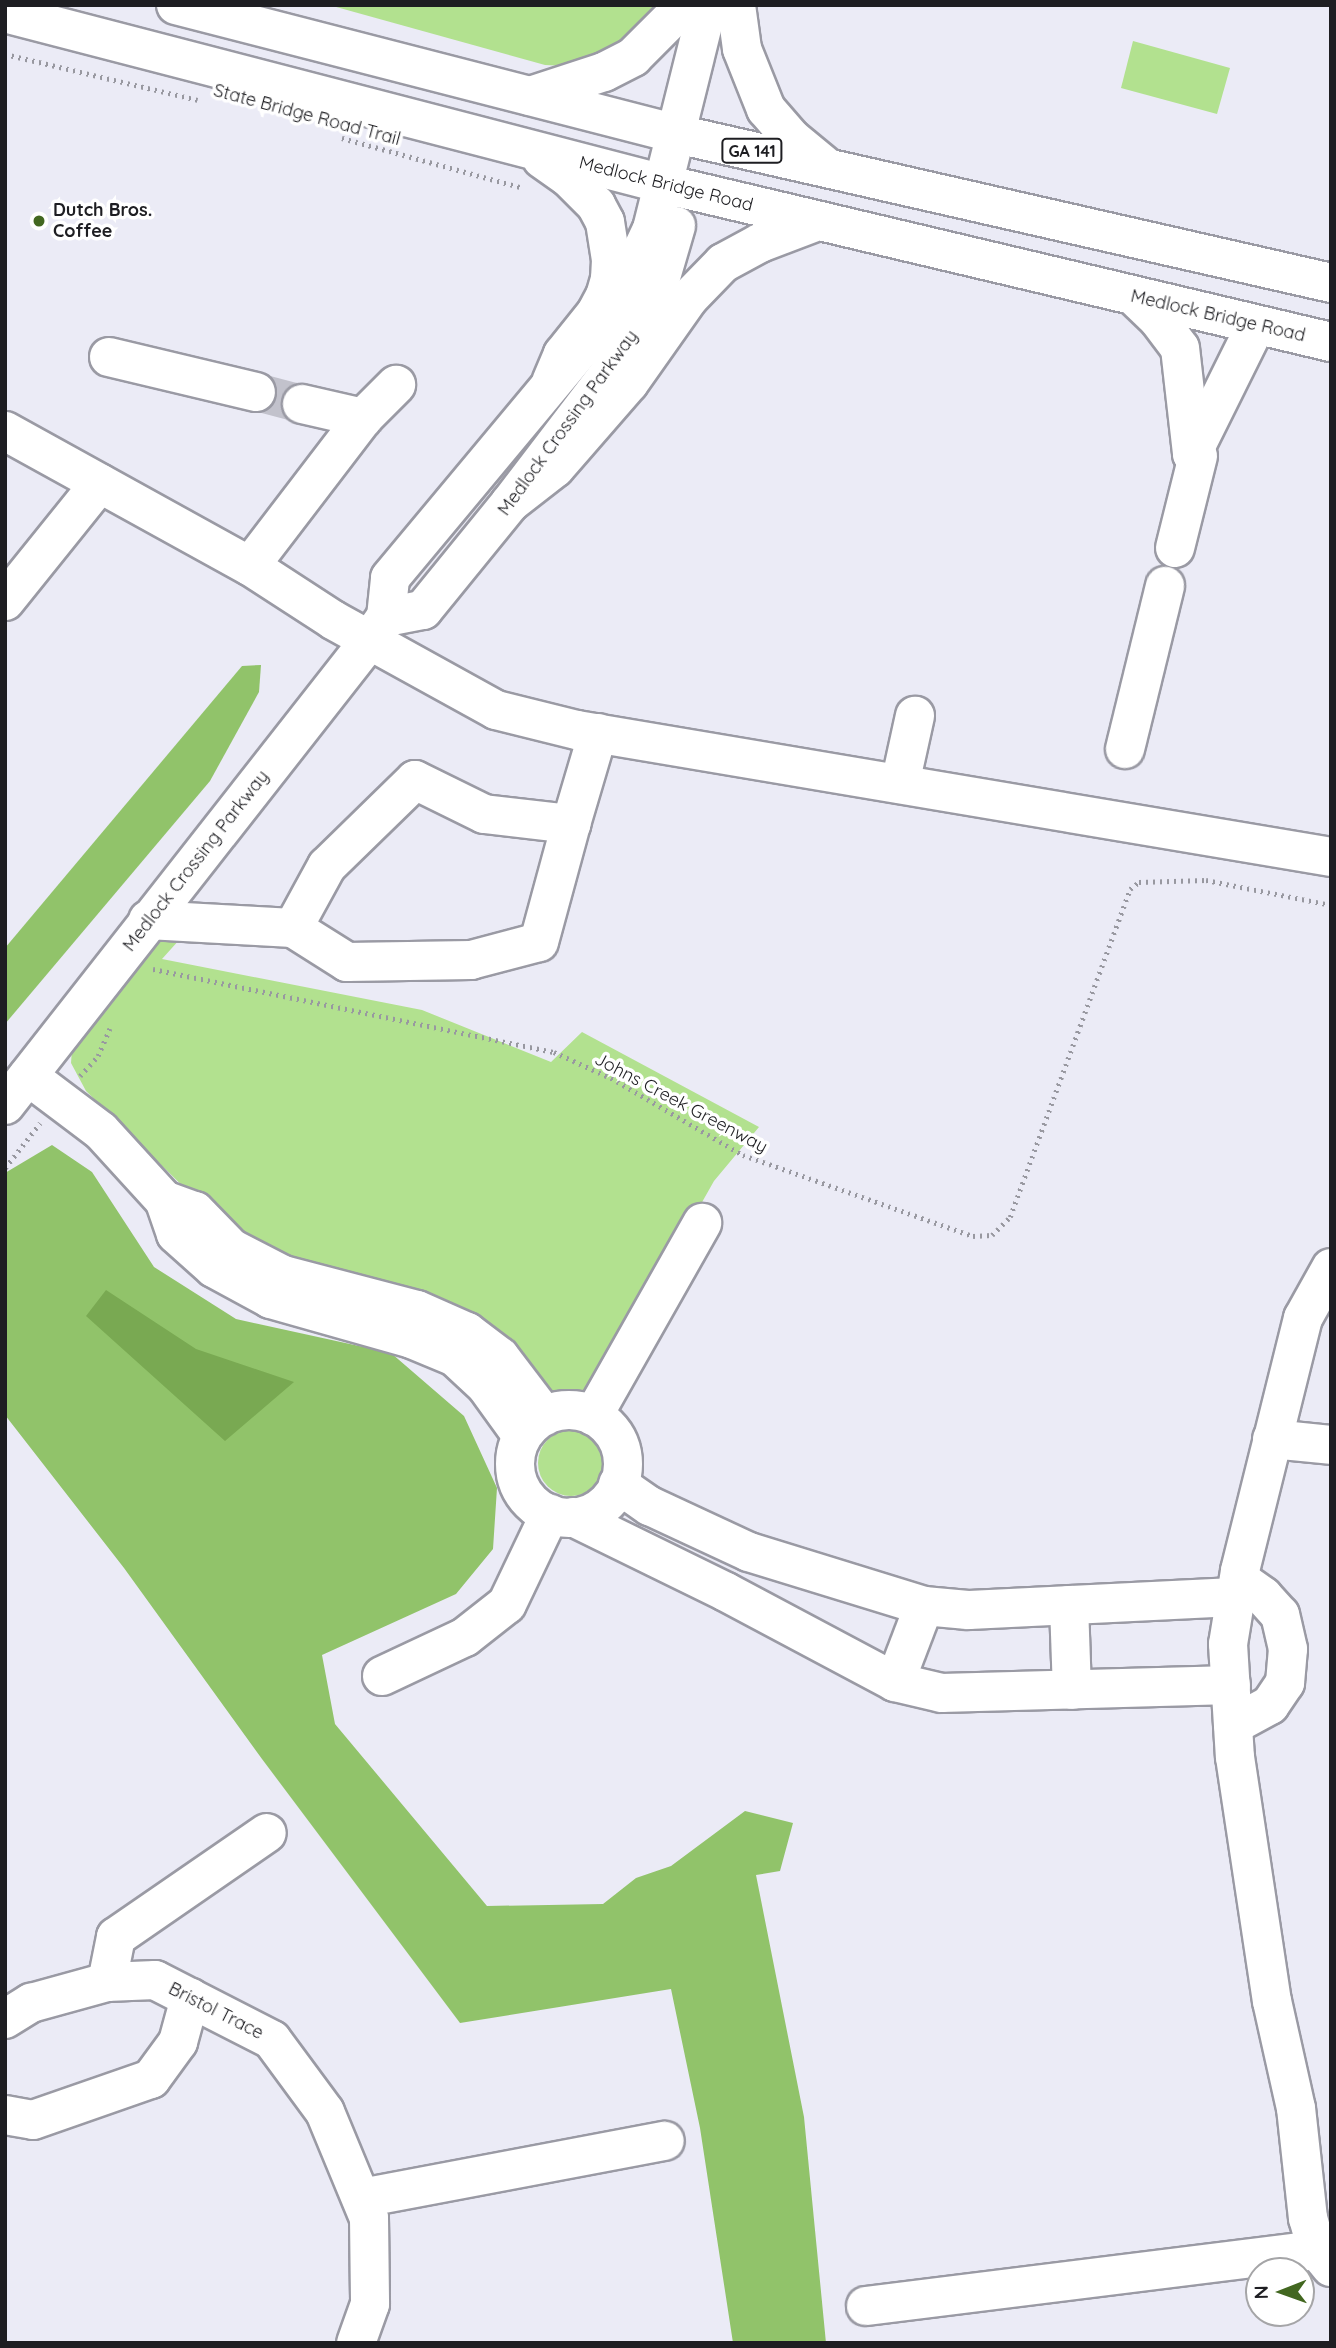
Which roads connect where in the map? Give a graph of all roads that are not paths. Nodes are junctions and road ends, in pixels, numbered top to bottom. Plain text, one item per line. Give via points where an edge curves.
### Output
1 (176, 5) edge
2 (685, 5) edge
3 (718, 5) edge
4 (736, 5) edge
5 (5, 13) edge
6 (529, 96) junction
7 (689, 137) junction
8 (529, 149) junction
9 (829, 169) junction
10 (675, 187) junction
11 (818, 221) junction
12 (1331, 283) edge
13 (1133, 296) junction
14 (1256, 325) junction
15 (1331, 342) edge
16 (109, 357) dead end
17 (551, 382) junction
18 (396, 385) dead end
19 (256, 392) tunnel mouth
20 (302, 404) tunnel mouth
21 (363, 418) junction
22 (5, 431) edge
23 (1198, 456) dead end
24 (100, 483) junction
25 (510, 503) junction
26 (1175, 548) dead end
27 (250, 566) junction
28 (1165, 586) dead end
29 (5, 600) edge
30 (378, 629) junction
31 (915, 716) dead end
32 (598, 733) junction
33 (1125, 749) dead end
34 (900, 784) junction
35 (571, 824) junction
36 (1331, 857) edge
37 (148, 920) junction
38 (293, 928) junction
39 (16, 1091) edge
40 (702, 1223) dead end
41 (1331, 1268) edge
42 (593, 1416) junction
43 (534, 1426) junction
44 (1272, 1439) junction
45 (1331, 1446) edge
46 (618, 1484) junction
47 (561, 1516) junction
48 (1238, 1588) junction
49 (1069, 1605) junction
50 (924, 1606) junction
51 (383, 1676) dead end
52 (895, 1682) junction
53 (1231, 1685) junction
54 (1072, 1690) junction
55 (1233, 1725) junction
56 (267, 1833) dead end
57 (107, 1982) junction
58 (190, 1998) junction
59 (5, 2019) edge
60 (5, 2115) edge
61 (665, 2141) dead end
62 (362, 2198) junction
63 (1324, 2259) edge
64 (866, 2305) dead end
65 (356, 2343) edge

1 - 6 main road, GA 141
2 - 6 main road via 633,57
3 - 7 main road, Medlock Crossing Parkway via 727,24
4 - 9 main road via 742,48 766,109 791,138
5 - 8 main road, Medlock Bridge Road
6 - 7 main road, GA 141
7 - 9 main road, GA 141
7 - 10 main road, Medlock Crossing Parkway
8 - 10 main road, Medlock Bridge Road
8 - 17 main road via 568,177 596,205 605,222 611,260 605,296 563,354
9 - 12 main road, GA 141
10 - 11 main road, Medlock Bridge Road
10 - 17 main road, Medlock Crossing Parkway via 614,309
10 - 25 main road, Medlock Crossing Parkway via 657,291 635,335
11 - 13 main road, Medlock Bridge Road
11 - 25 main road via 723,263 689,298 629,383 564,458
13 - 14 main road, Medlock Bridge Road
13 - 14 main road via 1180,348 1192,454
14 - 15 main road, Medlock Bridge Road
16 - 19 main road
17 - 30 main road, Medlock Crossing Parkway via 390,578
18 - 21 main road
20 - 21 main road
21 - 27 main road
22 - 24 main road
23 - 26 main road
24 - 27 main road
24 - 29 main road
25 - 30 main road, Medlock Crossing Parkway via 423,610
27 - 30 main road
28 - 33 main road
30 - 32 main road via 496,710
30 - 37 main road, Medlock Crossing Parkway
31 - 34 main road
32 - 34 main road
32 - 35 main road
34 - 36 main road
35 - 38 main road via 484,814 415,780 327,866
35 - 38 main road via 539,942 471,960 347,962
37 - 38 main road
37 - 39 main road, Medlock Crossing Parkway
39 - 43 main road via 59,1100 102,1131 164,1200 195,1211 231,1248 283,1275 417,1310 467,1332 500,1357
40 - 42 main road
41 - 44 main road via 1303,1318
42 - 43 main road via 577,1410 556,1411
42 - 46 main road via 612,1432 621,1451
43 - 47 main road via 515,1456 516,1477 525,1496 541,1511
44 - 45 main road
44 - 48 main road
46 - 47 main road via 601,1508
46 - 50 main road via 650,1506 749,1552
47 - 51 main road via 507,1604 465,1637
47 - 52 main road via 714,1586
48 - 49 main road
48 - 53 main road via 1228,1644
48 - 55 main road via 1263,1596 1280,1615 1288,1649 1284,1683 1270,1705
49 - 50 main road via 968,1610
49 - 54 main road
50 - 52 main road
52 - 54 main road via 942,1693
53 - 54 main road
53 - 55 main road
55 - 63 main road via 1272,2001 1296,2108 1308,2218
56 - 57 main road via 116,1937
57 - 58 main road, Bristol Trace via 155,1980
57 - 59 main road, Bristol Trace via 31,2003
58 - 60 main road via 178,2042 151,2080 33,2120
58 - 62 main road, Bristol Trace via 272,2039 325,2112
61 - 62 main road
62 - 65 main road, Bristol Trace via 369,2217 370,2304
63 - 64 main road

